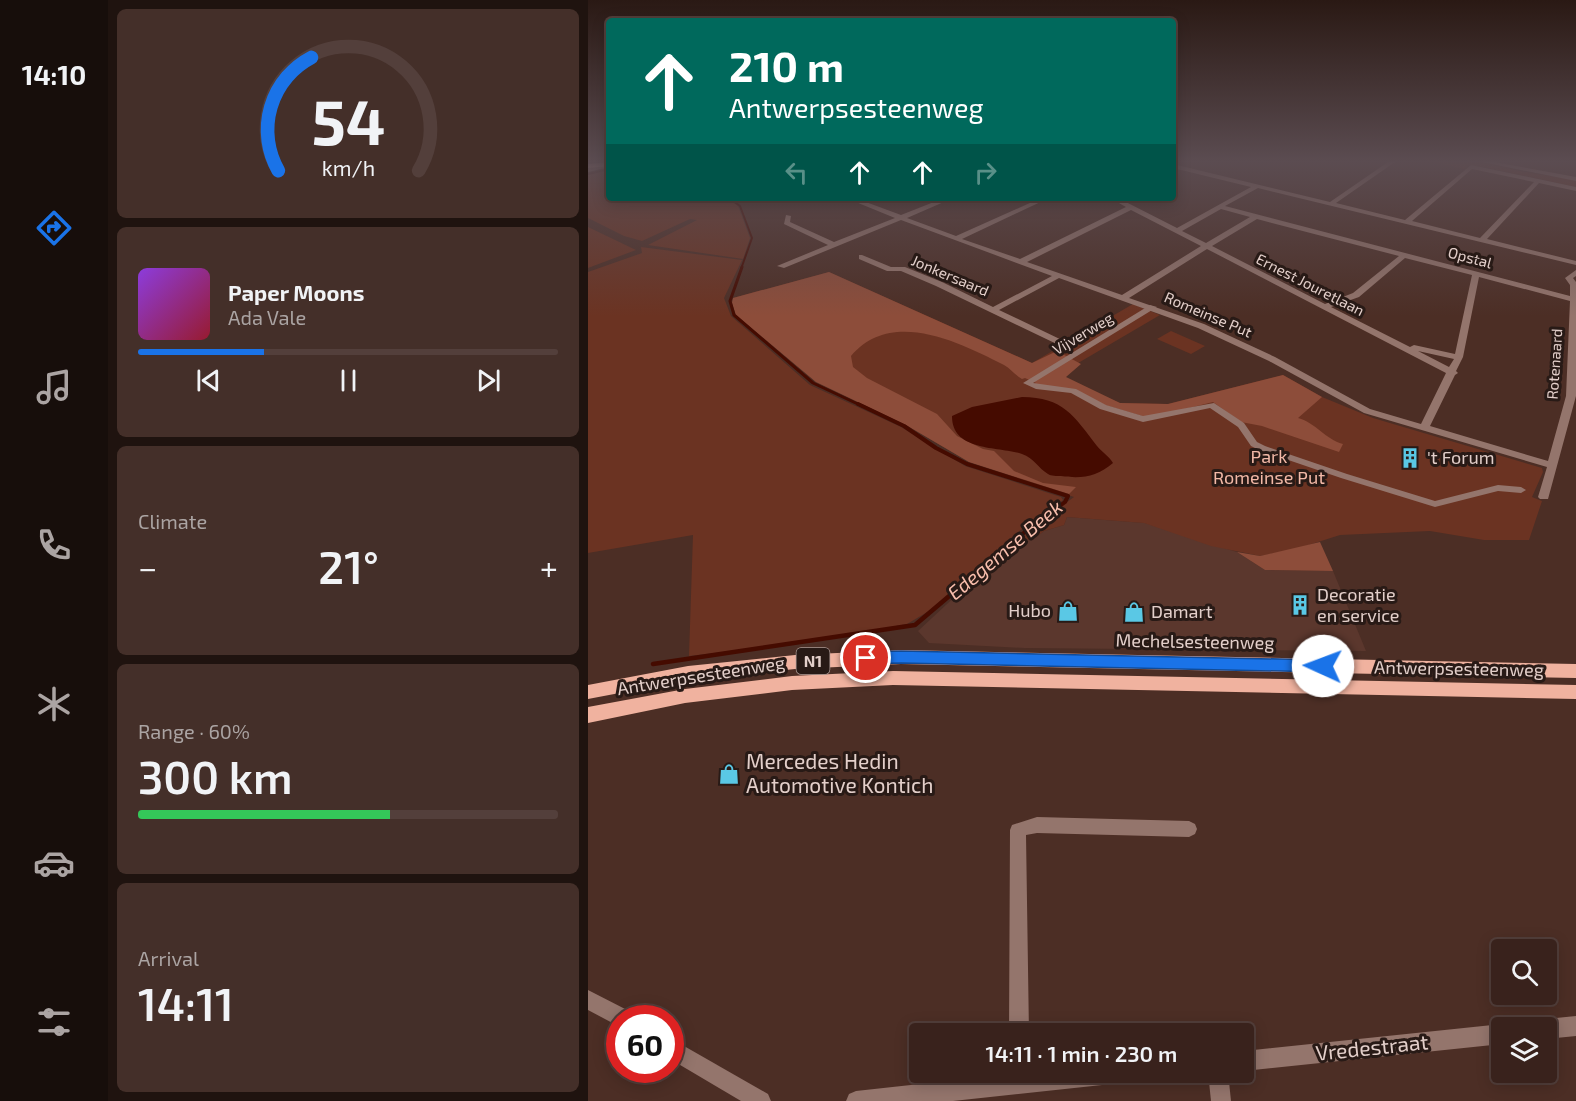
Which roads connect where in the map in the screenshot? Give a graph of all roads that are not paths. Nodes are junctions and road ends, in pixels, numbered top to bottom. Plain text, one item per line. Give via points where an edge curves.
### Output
1 (887, 213) edge
2 (914, 213) edge
3 (1012, 213) edge
4 (1118, 213) edge
5 (1143, 213) edge
6 (1209, 213) edge
7 (1246, 213) edge
8 (1371, 213) edge
9 (1417, 213) edge
10 (1507, 213) edge
11 (788, 216) dead end
12 (1256, 216) junction
13 (901, 219) junction
14 (1407, 222) junction
15 (1177, 231) junction
16 (956, 239) junction
17 (1482, 240) junction
18 (832, 244) junction
19 (1207, 247) junction
20 (1404, 255) junction
21 (862, 257) dead end
22 (1574, 260) edge
23 (1020, 262) junction
24 (781, 266) dead end
25 (1576, 272) edge
26 (1476, 274) junction
27 (1058, 276) junction
28 (1124, 297) junction
29 (1574, 304) edge
30 (1153, 307) junction
31 (1323, 307) junction
32 (993, 310) junction
33 (1063, 344) dead end
34 (1398, 345) junction
35 (1459, 357) junction
36 (1453, 373) junction
37 (1424, 428) junction
38 (1552, 465) junction
39 (1521, 490) dead end
40 (1544, 497) dead end
41 (901, 657) joint
42 (1576, 671) edge
43 (1507, 680) junction
44 (588, 692) edge
45 (1576, 692) edge
46 (588, 715) edge
47 (1189, 829) dead end
48 (588, 1000) edge
49 (606, 1010) edge
50 (1019, 1023) edge
51 (1576, 1026) edge
52 (1557, 1028) edge
53 (1491, 1035) edge
54 (684, 1056) edge
55 (1254, 1060) edge
56 (1007, 1083) edge
57 (1219, 1083) edge
58 (978, 1095) edge
59 (761, 1101) edge
60 (856, 1101) edge
61 (1221, 1101) edge

1 - 13 street, Romeinse Put
2 - 13 street
3 - 16 street
4 - 23 street
5 - 15 street, Ernest Jouretlaan
6 - 15 street
7 - 12 street, Opstal
8 - 14 street
9 - 14 street
10 - 17 street
11 - 18 street via 786,223
12 - 19 street
12 - 20 street, Opstal
13 - 16 street, Romeinse Put
13 - 18 street
14 - 17 street
15 - 19 street, Ernest Jouretlaan
16 - 23 street, Romeinse Put
17 - 22 street
18 - 24 street
19 - 28 street
19 - 31 street, Ernest Jouretlaan
20 - 26 street, Opstal
20 - 31 street via 1356,295
21 - 32 street, Jonkersaard via 890,269 902,269
23 - 27 street, Romeinse Put
25 - 29 street, Rotenaard via 1569,278 1574,285
26 - 29 street, Opstal
26 - 35 street
27 - 28 street, Romeinse Put
27 - 32 street, Jonkersaard
28 - 30 street, Romeinse Put
29 - 38 street, Rotenaard via 1571,396
30 - 37 street, Romeinse Put via 1272,359 1358,407
30 - 39 street, Vijverweg via 1027,383 1072,391 1143,419 1210,405 1241,425 1254,444 1262,448 1435,504 1500,486
31 - 34 street, Ernest Jouretlaan
32 - 33 street, Jonkersaard
34 - 35 street, Ernest Jouretlaan
34 - 36 street, Ernest Jouretlaan
35 - 36 street
36 - 37 street
37 - 38 street, Romeinse Put
38 - 40 street, Rotenaard
41 - 43 main road, Mechelsesteenweg / N1 via 1488,669
41 - 44 main road, Antwerpsesteenweg / N1 via 688,673
42 - 43 main road, N1
43 - 45 main road, Antwerpsesteenweg / N1 via 1529,692
43 - 46 main road, Antwerpsesteenweg / N1 via 893,678 792,683 685,696
47 - 50 street via 1037,825 1018,830
48 - 49 street
51 - 52 street
53 - 55 street, Vredestraat
54 - 59 street
56 - 58 street
57 - 61 street
58 - 60 street

